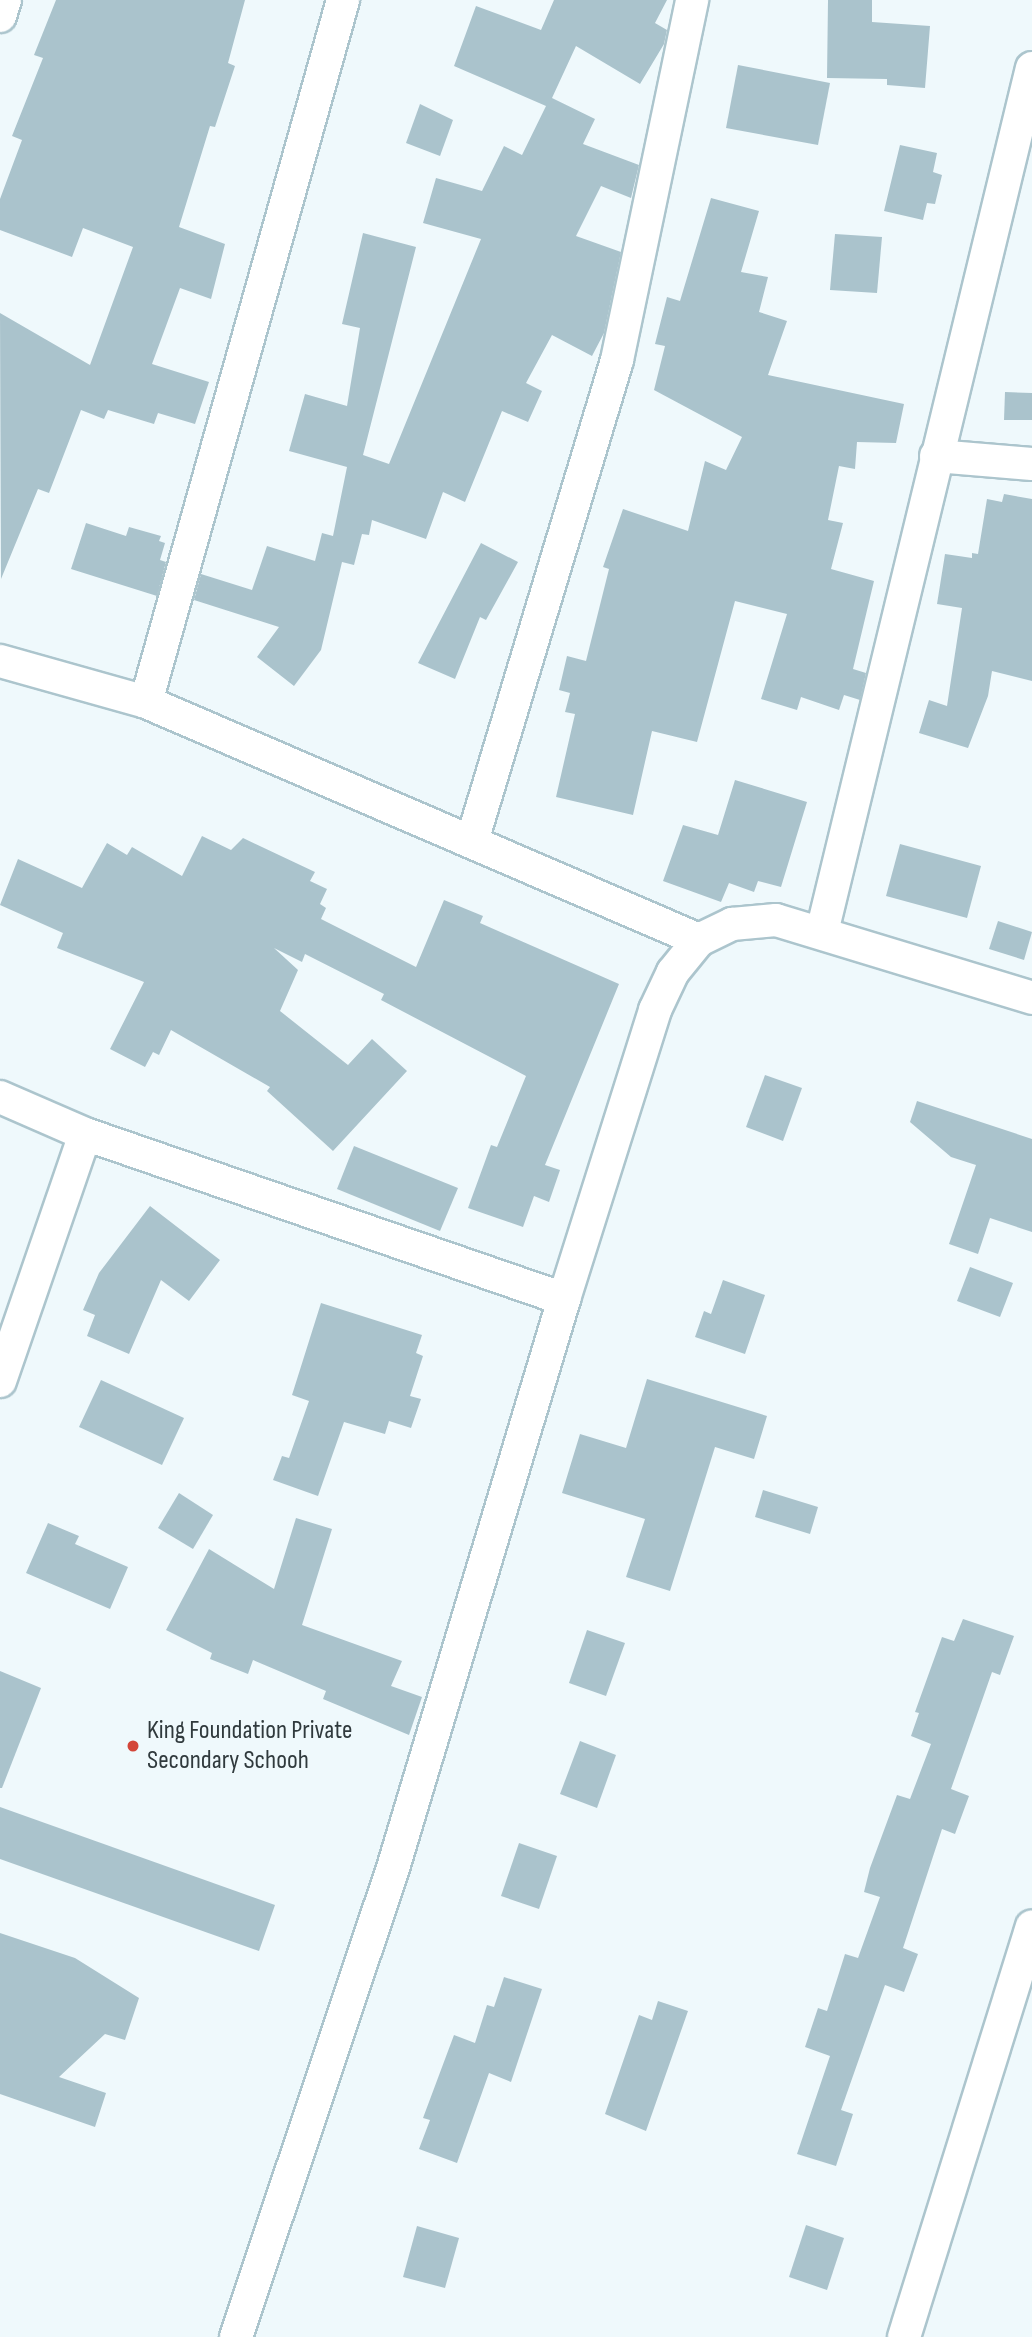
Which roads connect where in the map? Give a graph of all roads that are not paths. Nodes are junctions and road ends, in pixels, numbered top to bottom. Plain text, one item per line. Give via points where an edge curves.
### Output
1 (5, 0) edge
2 (343, 0) edge
3 (692, 0) edge
4 (0, 16) edge
5 (1032, 68) edge
6 (936, 456) junction
7 (1032, 464) edge
8 (0, 661) edge
9 (146, 702) junction
10 (472, 841) junction
11 (822, 932) junction
12 (699, 940) junction
13 (1032, 998) edge
14 (0, 1097) edge
15 (85, 1134) junction
16 (564, 1299) junction
17 (0, 1381) edge
18 (1032, 1927) edge
19 (236, 2337) edge
20 (904, 2337) edge

1 - 4 street
2 - 9 street
3 - 10 street via 617,360
5 - 6 street
6 - 7 street
6 - 11 street
8 - 9 street
9 - 10 street
10 - 12 street
11 - 12 street via 776,920 732,924
11 - 13 street via 937,972
12 - 16 street via 673,972 655,1010
14 - 15 street
15 - 16 street
15 - 17 street
16 - 19 street via 393,1868
18 - 20 street

